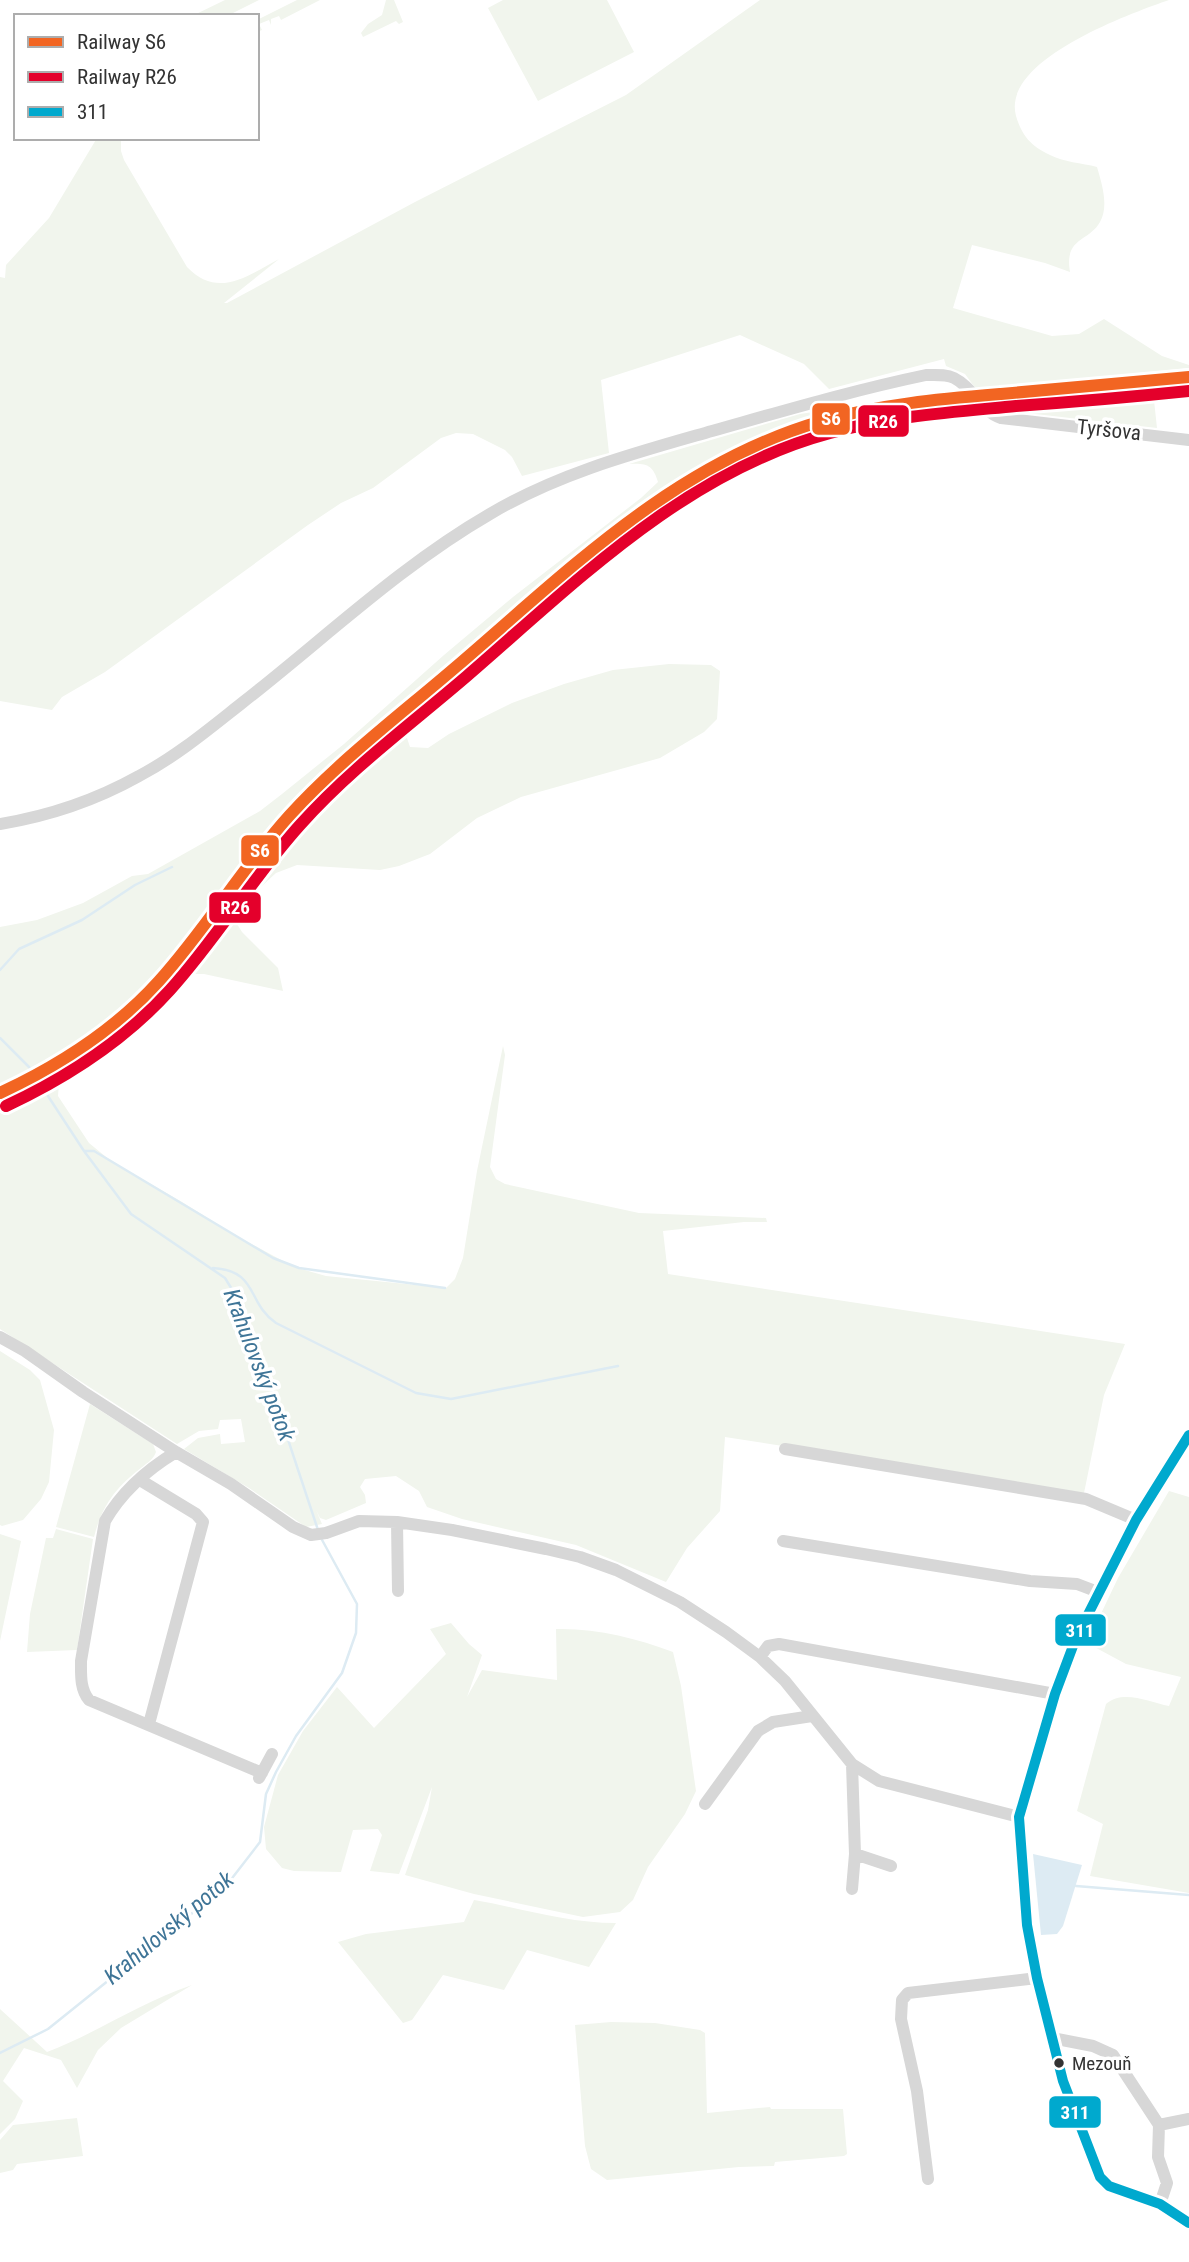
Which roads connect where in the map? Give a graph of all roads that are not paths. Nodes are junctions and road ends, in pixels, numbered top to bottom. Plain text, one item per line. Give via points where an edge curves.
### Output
1 (1189, 439) edge
2 (0, 824) edge
3 (0, 1337) edge
4 (1189, 1435) edge
5 (785, 1449) dead end
6 (177, 1452) junction
7 (140, 1480) junction
8 (1136, 1520) junction
9 (397, 1522) junction
10 (783, 1541) dead end
11 (398, 1591) dead end
12 (1098, 1592) junction
13 (760, 1657) junction
14 (1055, 1694) junction
15 (812, 1716) junction
16 (149, 1724) junction
17 (272, 1754) dead end
18 (852, 1764) junction
19 (705, 1804) dead end
20 (1019, 1816) junction
21 (855, 1854) junction
22 (891, 1866) dead end
23 (852, 1889) dead end
24 (1037, 1978) junction
25 (1052, 2038) junction
26 (1189, 2119) edge
27 (1159, 2125) junction
28 (928, 2179) dead end
29 (1160, 2204) junction
30 (1189, 2223) edge

1 - 2 street, Tyršova via 993,415 956,379 926,374 598,465 539,488 450,539 183,750 79,804
3 - 6 street
4 - 8 street
5 - 8 street via 1086,1499
6 - 7 street
6 - 9 street via 311,1535 359,1521
7 - 16 street via 203,1522
7 - 16 street via 105,1521 81,1682 89,1700
8 - 12 street
9 - 11 street
9 - 13 street via 580,1557 617,1570 680,1602
10 - 12 street via 1030,1581 1077,1584
12 - 14 street
13 - 14 street via 768,1646 779,1644
13 - 15 street
14 - 20 street
15 - 18 street
15 - 19 street via 773,1723 758,1731
16 - 17 street via 260,1776
18 - 20 street via 879,1782
18 - 21 street
20 - 24 street via 1027,1925
21 - 22 street
21 - 23 street
24 - 25 street
24 - 28 street via 908,1993 902,2000 901,2019 917,2091
25 - 27 street via 1113,2055
25 - 29 street via 1063,2081 1100,2177 1124,2193
26 - 27 street
27 - 29 street via 1158,2157 1167,2183
29 - 30 street

